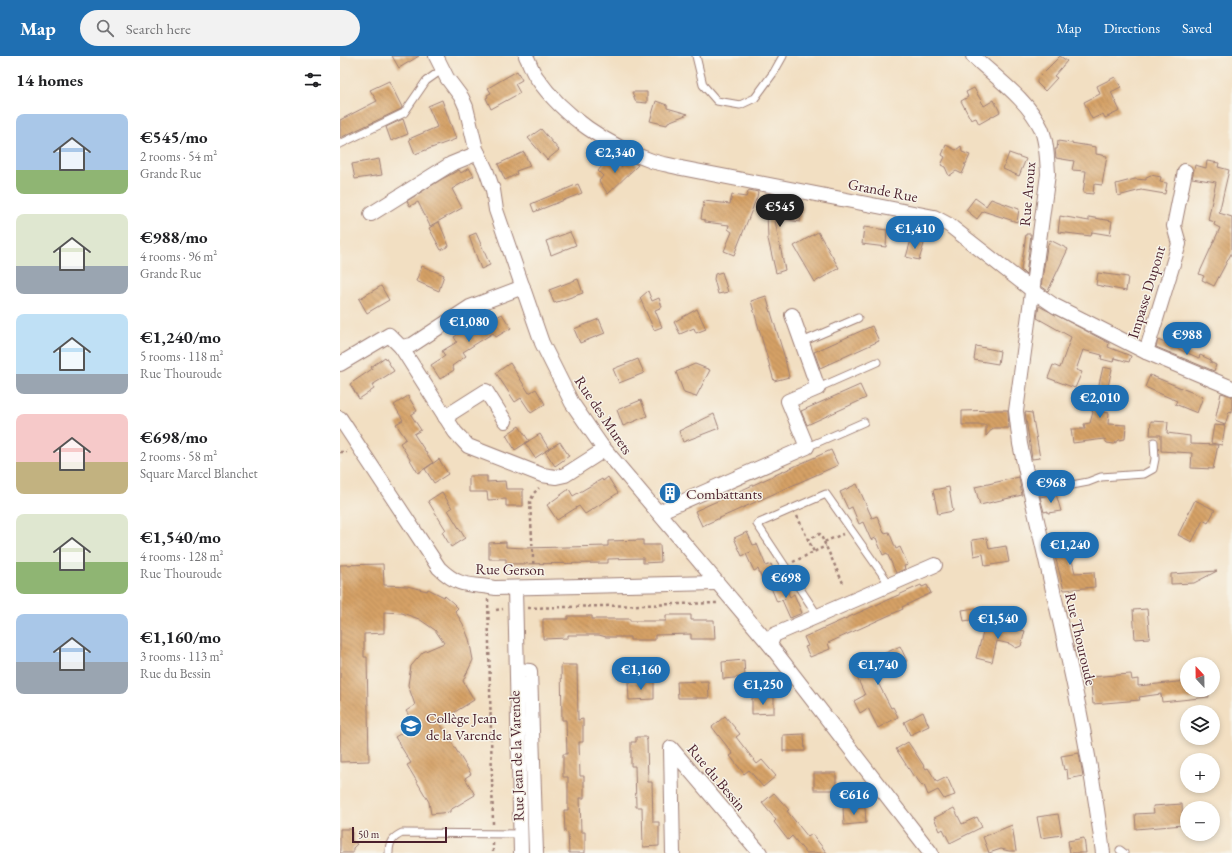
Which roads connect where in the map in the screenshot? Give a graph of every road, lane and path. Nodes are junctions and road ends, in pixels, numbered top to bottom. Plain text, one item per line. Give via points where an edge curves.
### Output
1 (436, 56) edge
2 (526, 56) edge
3 (696, 56) edge
4 (783, 56) edge
5 (973, 56) edge
6 (443, 69) junction
7 (340, 144) edge
8 (478, 153) junction
9 (1185, 171) dead end
10 (370, 214) dead end
11 (523, 286) junction
12 (1032, 291) junction
13 (792, 315) dead end
14 (858, 318) dead end
15 (802, 342) junction
16 (401, 347) junction
17 (1146, 352) junction
18 (877, 362) dead end
19 (340, 364) edge
20 (1230, 387) edge
21 (818, 388) junction
22 (445, 417) junction
23 (340, 418) edge
24 (505, 421) dead end
25 (864, 422) dead end
26 (1154, 442) dead end
27 (807, 447) junction
28 (604, 450) junction
29 (547, 476) junction
30 (1030, 493) junction
31 (794, 508) junction
32 (659, 512) junction
33 (851, 530) junction
34 (808, 540) junction
35 (824, 542) junction
36 (826, 546) junction
37 (814, 552) junction
38 (935, 565) dead end
39 (786, 566) junction
40 (717, 583) junction
41 (843, 583) dead end
42 (890, 585) junction
43 (488, 587) junction
44 (514, 588) junction
45 (536, 588) junction
46 (723, 602) dead end
47 (540, 608) junction
48 (516, 609) junction
49 (496, 610) dead end
50 (818, 616) junction
51 (770, 645) junction
52 (517, 670) junction
53 (493, 834) junction
54 (521, 834) junction
55 (389, 853) edge
56 (493, 853) edge
57 (521, 853) edge
58 (536, 853) edge
59 (673, 853) edge
60 (760, 853) edge
61 (931, 853) edge
62 (1103, 853) edge

1 - 6 street, Rue des Murets
2 - 12 street, Grande Rue via 536,77 559,104 588,128 613,143 652,161 934,217 949,225
3 - 4 lane via 702,85 717,101 740,106 755,98
5 - 12 street, Rue Aroux via 1024,104 1041,130 1045,144 1048,174
6 - 7 lane via 426,82 404,114
6 - 8 street, Rue des Murets via 449,83 466,107
8 - 10 street via 451,164
8 - 11 street, Rue des Murets via 493,190 496,210
9 - 17 street, Impasse Dupont via 1174,226 1179,244
11 - 16 street via 470,307 412,345
11 - 28 street, Rue des Murets via 542,343 558,377 572,403
12 - 17 street, Grande Rue via 1055,306
12 - 30 street, Rue Thouroude via 1016,411
13 - 15 street
14 - 15 lane
15 - 21 street
16 - 19 street via 389,335
16 - 22 street
17 - 20 street, Grande Rue
18 - 21 lane
21 - 27 street via 788,401
22 - 24 street via 486,391
22 - 29 street via 468,446
23 - 43 street, Rue Gerson via 439,568 451,579 464,585
25 - 27 lane
26 - 30 lane via 1153,469 1144,474 1101,477 1088,482
27 - 32 street
28 - 29 street via 565,475 556,478
28 - 32 street, Rue des Murets
29 - 45 path via 530,502
30 - 62 street, Rue Thouroude via 1081,720
31 - 33 lane via 826,494
31 - 34 path
31 - 39 lane via 758,524
32 - 40 street, Rue des Murets
33 - 35 path
33 - 42 lane
34 - 35 path via 820,534
34 - 37 path
35 - 36 path
36 - 37 path
36 - 41 path
37 - 39 path
38 - 42 street
39 - 50 lane
40 - 45 street, Rue Gerson
40 - 51 street, Rue des Murets
42 - 50 street
43 - 44 street, Rue Gerson
43 - 53 path
44 - 45 street, Rue Gerson
44 - 48 street, Rue Jean de la Varende
45 - 47 path
46 - 47 path
47 - 48 path
48 - 49 path
48 - 52 street, Rue Jean de la Varende
50 - 51 street via 774,635
51 - 61 street, Rue des Murets
52 - 54 street, Rue Jean de la Varende
52 - 58 street, Rue Jean de la Varende via 530,671
53 - 54 lane
53 - 55 lane via 402,833 394,837 389,844
53 - 56 path
54 - 57 street, Rue Jean de la Varende
59 - 60 street, Rue du Bessin via 671,748

